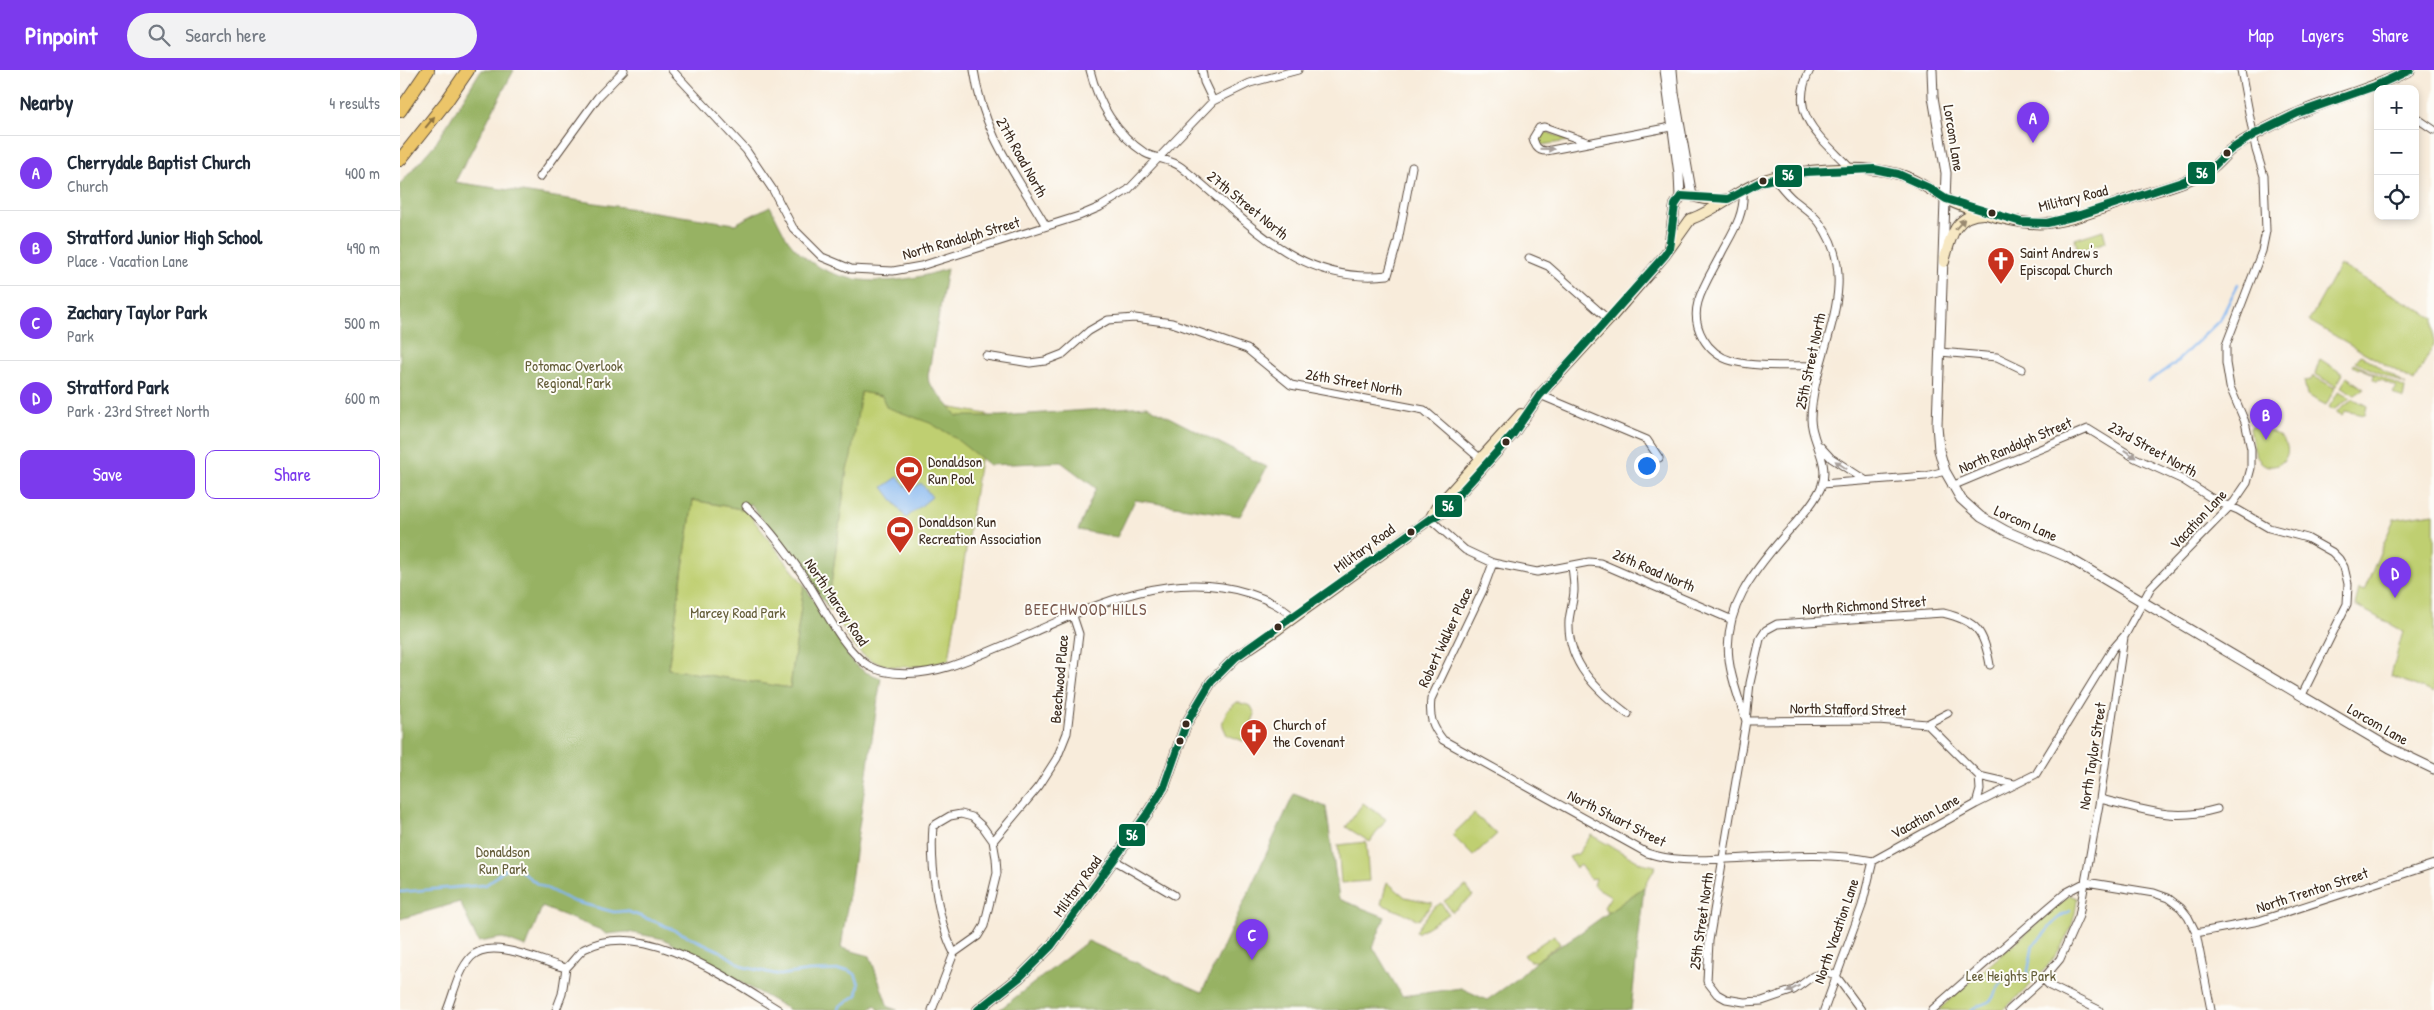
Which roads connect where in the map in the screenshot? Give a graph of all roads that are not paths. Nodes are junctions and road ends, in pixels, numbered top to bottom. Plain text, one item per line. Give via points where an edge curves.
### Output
1 (428, 70) edge
2 (468, 70) edge
3 (624, 70) edge
4 (672, 70) edge
5 (974, 70) edge
6 (1090, 70) edge
7 (1202, 70) edge
8 (1298, 70) edge
9 (1665, 70) edge
10 (1672, 70) edge
11 (1810, 70) edge
12 (1932, 70) edge
13 (2241, 70) edge
14 (2410, 70) edge
15 (2394, 74) edge
16 (2380, 85) edge
17 (2374, 88) edge
18 (1214, 101) junction
19 (400, 111) edge
20 (2419, 120) edge
21 (1676, 126) junction
22 (2434, 130) edge
23 (2255, 134) junction
24 (1587, 142) junction
25 (1157, 158) junction
26 (400, 160) edge
27 (1412, 167) dead end
28 (1851, 169) junction
29 (540, 177) dead end
30 (1774, 178) junction
31 (1743, 190) junction
32 (1692, 196) junction
33 (1680, 198) junction
34 (1728, 199) junction
35 (1946, 199) junction
36 (1675, 214) junction
37 (1998, 217) junction
38 (1691, 220) junction
39 (1046, 226) junction
40 (1669, 249) junction
41 (1529, 258) dead end
42 (1944, 262) junction
43 (1609, 320) junction
44 (1940, 352) junction
45 (986, 356) dead end
46 (1820, 366) junction
47 (2022, 369) dead end
48 (1540, 395) junction
49 (2088, 429) joint
50 (1820, 446) junction
51 (1659, 458) dead end
52 (1484, 462) junction
53 (1945, 470) junction
54 (1865, 480) junction
55 (1822, 484) junction
56 (1952, 486) junction
57 (746, 506) dead end
58 (2230, 507) junction
59 (1430, 518) junction
60 (1493, 563) junction
61 (1572, 567) junction
62 (2141, 602) junction
63 (1073, 616) junction
64 (1294, 618) junction
65 (1730, 619) junction
66 (2125, 635) junction
67 (1990, 665) dead end
68 (1750, 683) joint
69 (2302, 695) junction
70 (1948, 713) dead end
71 (1628, 714) dead end
72 (1746, 721) junction
73 (1432, 723) joint
74 (1927, 724) junction
75 (2434, 770) edge
76 (1979, 776) junction
77 (2014, 784) junction
78 (2100, 799) junction
79 (1976, 804) junction
80 (2217, 809) dead end
81 (993, 842) junction
82 (1724, 859) junction
83 (1114, 860) junction
84 (1873, 861) junction
85 (2434, 864) edge
86 (2086, 882) junction
87 (1174, 895) dead end
88 (2196, 933) junction
89 (954, 953) junction
90 (566, 968) junction
91 (1836, 976) junction
92 (2042, 980) junction
93 (447, 1010) edge
94 (556, 1010) edge
95 (780, 1010) edge
96 (932, 1010) edge
97 (978, 1010) edge
98 (1824, 1010) edge
99 (1861, 1010) edge
100 (1932, 1010) edge
101 (2009, 1010) edge
102 (2099, 1010) edge
103 (2210, 1010) edge

1 - 19 highway
26 -> 2 highway
3 - 29 street via 598,97
4 - 39 street, North Randolph Street via 746,150 793,228 829,260 851,269 893,271 920,266
5 - 39 street, 27th Road North via 979,99 994,139
6 - 25 street, 27th Street North via 1098,99 1115,125 1141,150
7 - 18 street
8 - 18 street, North Randolph Street via 1250,83
9 - 21 street
10 - 21 street
11 - 28 street via 1802,100 1806,117 1816,134
12 - 35 street, Lorcom Lane via 1933,97 1946,173
13 - 23 street, Vacation Lane
14 - 15 main road, Military Road
15 - 16 main road, Military Road
17 - 23 main road, Military Road via 2298,113
18 - 25 street, North Randolph Street
20 - 22 street
21 - 24 street
21 - 32 street
21 - 33 street
23 - 37 main road, Military Road via 2230,150 2211,169 2182,182 2047,223
23 - 58 street, Vacation Lane via 2264,176 2264,240 2226,345 2230,387 2245,422 2251,468 2247,483
24 -> 24 street via 1544,127 1539,128 1533,138 1542,151
25 - 27 street, 27th Street North via 1178,165 1263,238 1290,255 1332,271 1366,278 1388,276
25 - 39 street, North Randolph Street via 1116,198 1079,216
28 - 30 main road, Military Road
28 - 35 main road, Military Road via 1898,174
30 - 31 main road, Military Road
30 - 46 street, 25th Street North via 1819,222 1838,265 1838,300
31 - 34 main road, Military Road
31 - 46 street via 1744,204 1739,220 1698,300 1700,335 1716,353 1732,361
32 - 33 main road
32 - 34 main road
32 - 38 main road via 1695,209
33 - 36 main road via 1675,204
34 - 38 main road, Military Road
35 - 37 main road, Military Road
35 - 42 street, Lorcom Lane
36 - 38 main road via 1680,220
36 - 40 main road
42 -> 37 main road via 1951,235 1959,222 1976,214
38 - 40 main road, Military Road
40 - 43 main road, Military Road
41 - 43 street via 1548,266
42 - 44 street, Lorcom Lane
43 - 48 main road, Military Road
44 - 47 street via 1991,355
44 - 53 street, Lorcom Lane via 1937,426
45 - 52 street, 26th Street North via 1030,363 1045,361 1063,354 1089,331 1108,320 1135,318 1172,323 1247,349 1291,385 1424,410
46 - 50 street, 25th Street North via 1811,418
48 - 51 street via 1647,440
48 - 52 main road, Military Road via 1513,434
49 - 56 street, North Randolph Street
49 -> 58 street, 23rd Street North via 2135,458
54 -> 50 street via 1831,458
50 - 55 street, 25th Street North
52 - 59 main road, Military Road via 1442,513
53 - 54 street, North Randolph Street via 1926,476
53 - 56 street, Lorcom Lane
54 - 55 street, North Randolph Street
55 - 65 street, 25th Street North via 1755,570
56 - 62 street, Lorcom Lane via 1970,508 1993,525 2067,557
57 - 63 street, North Marcey Road via 774,536 807,581 854,654 878,669 894,673 937,670 982,655
58 - 62 street, Vacation Lane
58 - 69 street, 23rd Street North via 2269,528 2307,538 2332,552 2344,567 2348,584 2347,604
59 - 60 street, 26th Road North via 1465,550
59 - 64 main road, Military Road
60 - 61 street, 26th Road North via 1537,572
60 - 73 street, Robert Walker Place via 1431,699
61 - 65 street, 26th Road North via 1589,562 1610,566
61 - 71 street via 1574,590 1569,620 1570,641 1576,661 1599,691
62 - 66 street, Vacation Lane
62 - 69 street, Lorcom Lane
63 - 64 street, North Marcey Road via 1134,594 1184,585 1205,585 1234,589 1265,599 1280,605
63 - 81 street, Beechwood Place via 1079,634 1067,733 1057,758 1039,786
64 - 83 main road, Military Road via 1236,657 1211,682 1186,724 1164,787
65 - 72 street, 25th Street North via 1729,661
66 - 77 street, Vacation Lane via 2112,650 2036,774
66 - 78 street, North Taylor Street
67 - 68 street, North Richmond Street via 1986,642 1980,632 1961,617 1943,613 1777,624 1766,630 1760,639
68 - 72 street, 25th Street North
69 - 75 street, Lorcom Lane via 2390,748
70 - 74 street, North Stafford Street
72 - 74 street, North Stafford Street via 1878,720
72 - 82 street, 25th Street North
73 - 82 street, North Stuart Street via 1444,740 1647,853 1681,861
74 - 76 street
76 - 77 street
76 - 79 street
77 - 79 street, Vacation Lane
78 - 80 street via 2174,816 2196,815
78 - 86 street, North Taylor Street
79 - 84 street, Vacation Lane
81 - 89 street via 997,873 984,926 978,936
81 - 89 street via 972,817 961,814 933,826 931,851 936,891 948,942
82 - 84 street, North Stuart Street via 1847,856
91 -> 82 street, 25th Street North via 1820,973 1794,990 1762,1001 1734,1001 1717,994 1707,981 1706,967
83 - 87 street
83 - 97 main road, Military Road via 1051,946 1020,977
84 - 91 street, North Vacation Lane via 1862,906
85 - 88 street, North Trenton Street via 2259,921
86 - 88 street via 2161,895 2180,908
86 - 92 street, North Taylor Street via 2079,916 2060,959
86 - 100 street via 2067,892
88 - 103 street
89 - 96 street
90 - 93 street via 505,949 489,949 472,956
90 - 94 street
90 - 95 street via 583,950 613,939 646,942 680,953
91 - 98 street, North Vacation Lane
91 - 99 street
92 - 101 street, North Taylor Street
92 - 102 street

